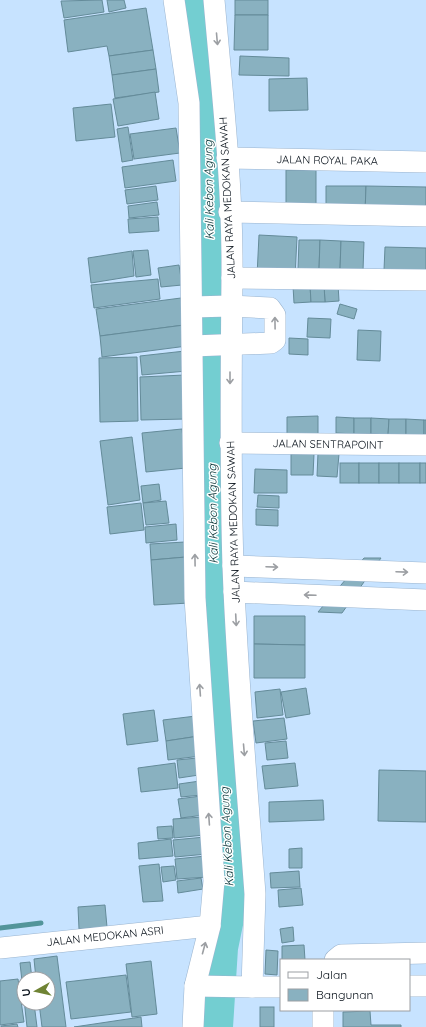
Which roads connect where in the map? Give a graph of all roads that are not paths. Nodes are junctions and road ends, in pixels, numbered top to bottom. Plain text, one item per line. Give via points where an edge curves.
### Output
1 (174, 0) edge
2 (214, 0) edge
3 (228, 158) junction
4 (426, 162) edge
5 (229, 212) junction
6 (426, 216) edge
7 (232, 278) junction
8 (426, 280) edge
9 (226, 306) junction
10 (194, 307) junction
11 (227, 345) junction
12 (196, 346) junction
13 (230, 443) junction
14 (426, 445) edge
15 (233, 566) junction
16 (426, 573) edge
17 (234, 592) junction
18 (426, 600) edge
19 (210, 926) junction
20 (0, 948) edge
21 (426, 953) edge
22 (336, 959) edge
23 (201, 986) junction
24 (410, 986) edge
25 (426, 986) edge
26 (246, 987) junction
27 (280, 987) edge
28 (323, 1011) edge
29 (193, 1027) edge
30 (323, 1027) edge

1 - 10 street via 189,103
2 -> 3 street, JALAN RAYA MEDOKAN SAWAH
3 - 4 street, JALAN ROYAL PAKA
3 - 5 street, JALAN RAYA MEDOKAN SAWAH
5 - 6 street
5 - 7 street, JALAN RAYA MEDOKAN SAWAH
7 - 8 street
7 - 9 street, JALAN RAYA MEDOKAN SAWAH
9 - 10 street
9 - 11 street, JALAN RAYA MEDOKAN SAWAH
11 -> 9 street via 271,343 275,340 275,315 272,309
10 - 12 street
11 - 12 street
11 -> 13 street, JALAN RAYA MEDOKAN SAWAH
19 -> 12 street via 214,881 196,598
13 - 14 street, JALAN SENTRAPOINT
13 - 15 street, JALAN RAYA MEDOKAN SAWAH
15 -> 16 street
15 - 17 street, JALAN RAYA MEDOKAN SAWAH
18 -> 17 street
17 -> 26 street, JALAN RAYA MEDOKAN SAWAH via 255,894
19 - 20 street, JALAN MEDOKAN ASRI
23 -> 19 street
21 - 22 street via 341,955
23 - 26 street
23 - 29 street
24 - 25 street
26 - 27 street
28 - 30 street

